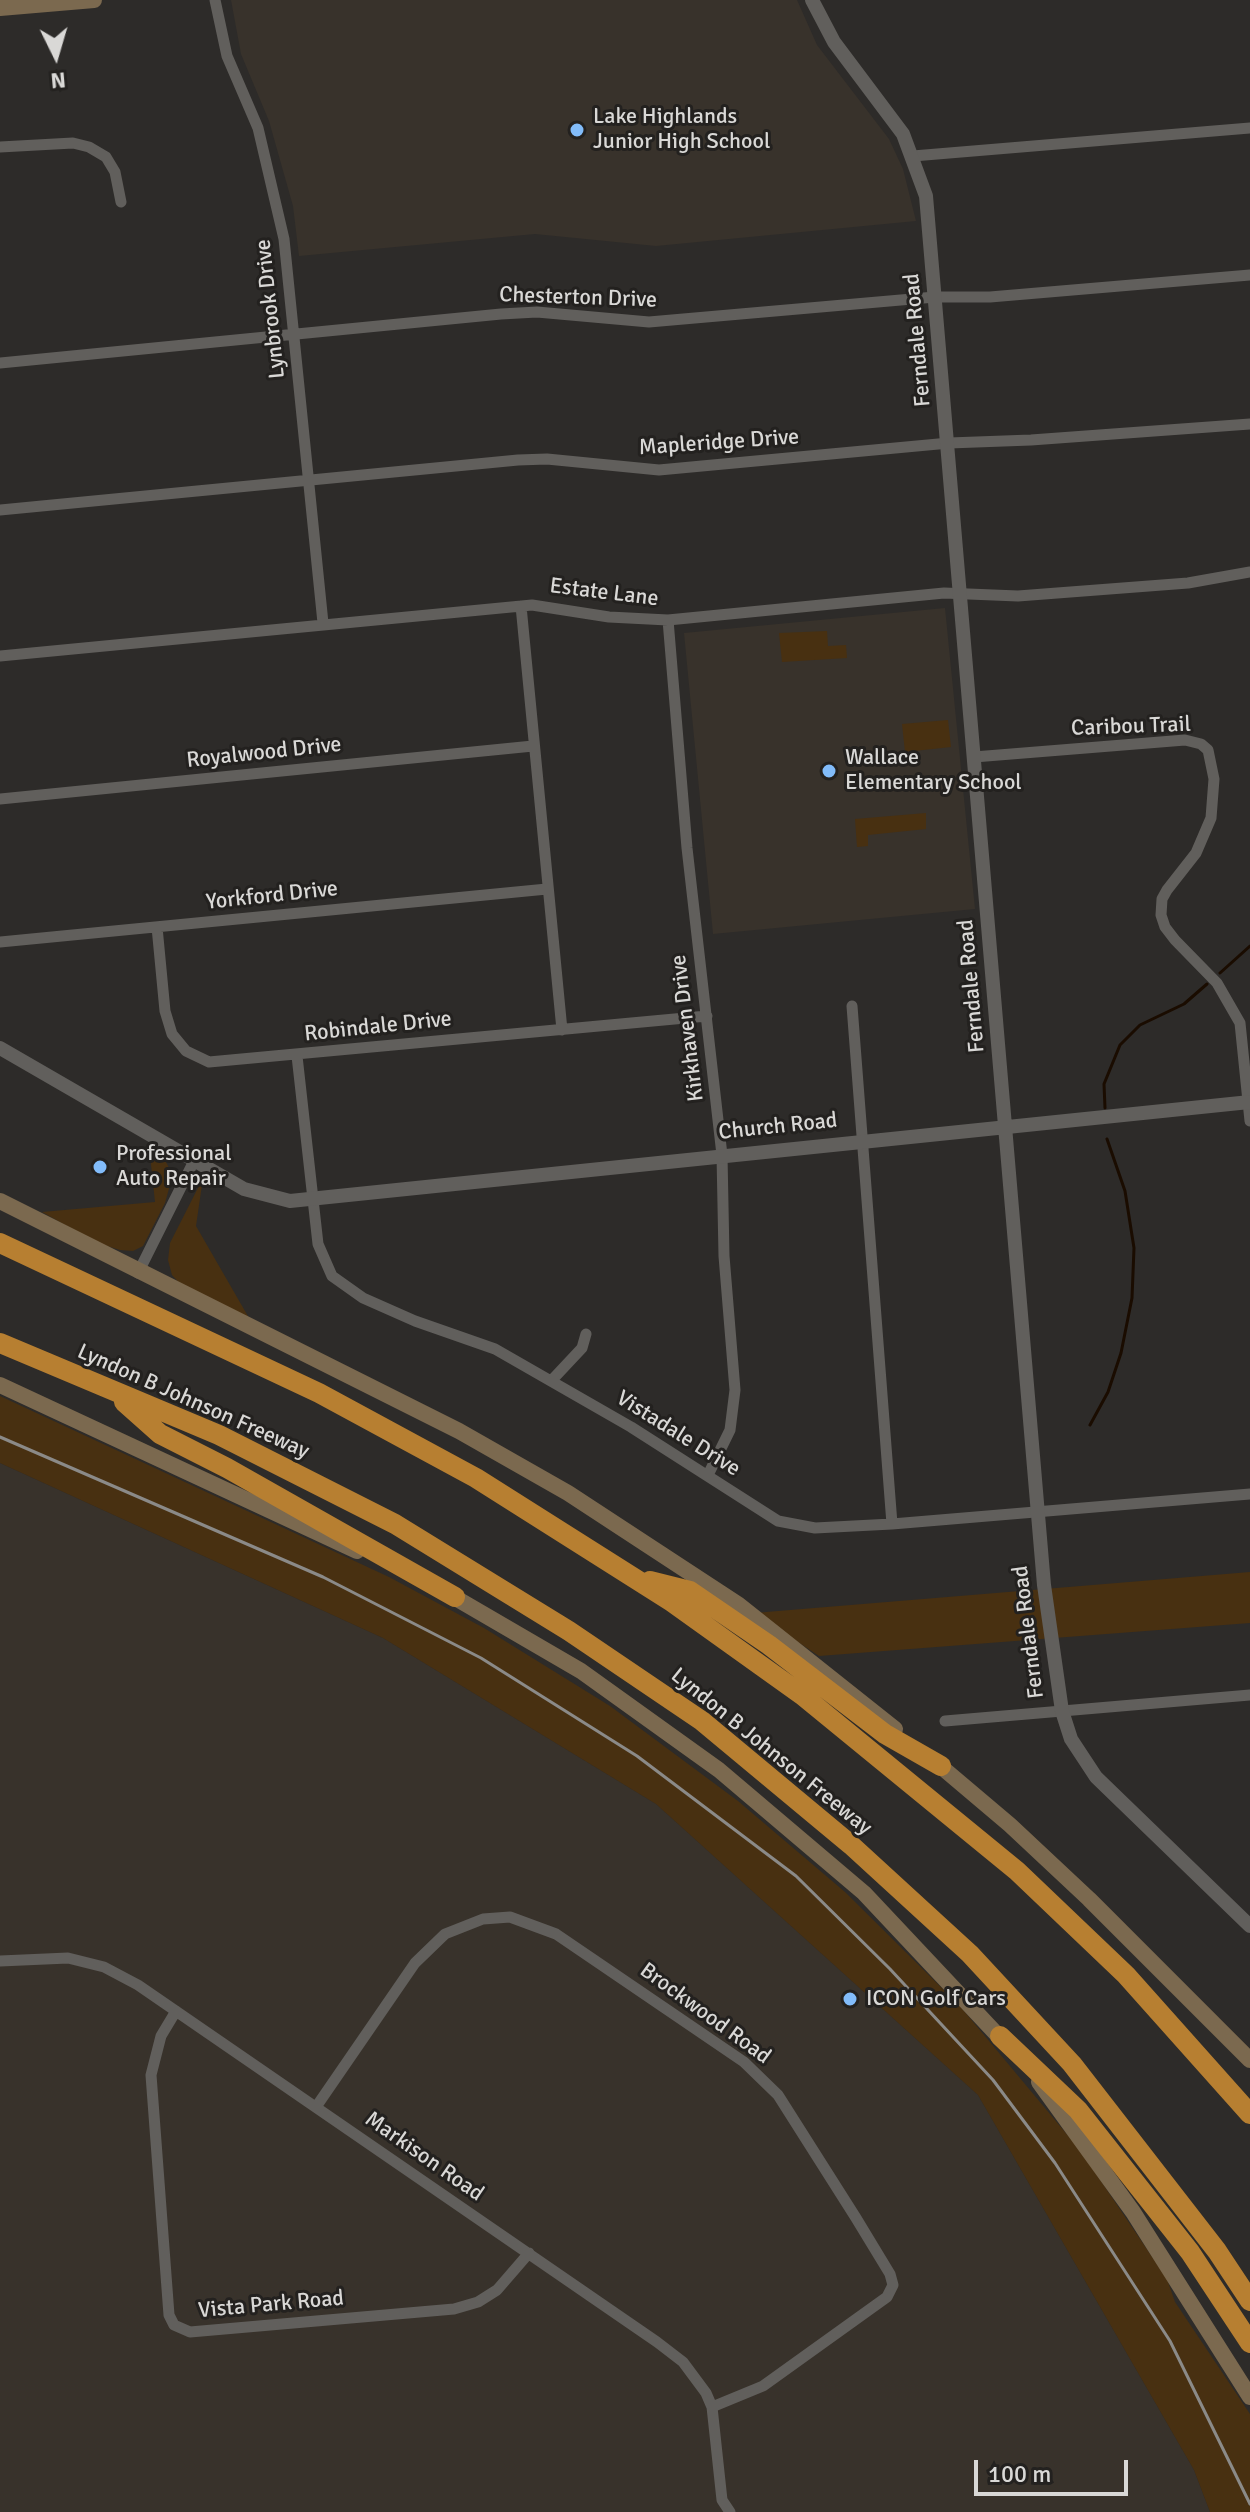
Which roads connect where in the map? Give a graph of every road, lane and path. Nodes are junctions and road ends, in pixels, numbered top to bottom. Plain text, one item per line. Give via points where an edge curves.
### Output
1 (94, 0) edge
2 (215, 0) edge
3 (812, 0) edge
4 (0, 8) edge
5 (1250, 128) edge
6 (0, 147) edge
7 (913, 156) junction
8 (121, 202) dead end
9 (1250, 275) edge
10 (935, 297) junction
11 (295, 334) junction
12 (0, 363) edge
13 (1250, 424) edge
14 (949, 443) junction
15 (309, 480) junction
16 (0, 510) edge
17 (1250, 572) edge
18 (962, 594) junction
19 (521, 606) junction
20 (668, 620) junction
21 (323, 623) junction
22 (0, 656) edge
23 (533, 746) junction
24 (974, 757) junction
25 (0, 799) edge
26 (547, 889) junction
27 (157, 927) junction
28 (0, 942) edge
29 (852, 1006) dead end
30 (707, 1016) junction
31 (562, 1030) junction
32 (0, 1048) edge
33 (297, 1056) junction
34 (1249, 1102) edge
35 (1250, 1121) edge
36 (1006, 1128) junction
37 (863, 1141) junction
38 (722, 1155) junction
39 (194, 1161) junction
40 (0, 1201) edge
41 (312, 1201) junction
42 (0, 1243) edge
43 (138, 1273) junction
44 (586, 1334) dead end
45 (0, 1343) edge
46 (552, 1380) junction
47 (0, 1385) edge
48 (112, 1391) junction
49 (708, 1475) junction
50 (1250, 1494) edge
51 (1038, 1512) junction
52 (892, 1524) junction
53 (637, 1577) junction
54 (455, 1597) junction
55 (1250, 1695) edge
56 (1062, 1711) junction
57 (945, 1721) dead end
58 (941, 1766) junction
59 (1250, 1926) edge
60 (0, 1961) edge
61 (176, 2011) junction
62 (1000, 2036) junction
63 (1250, 2060) edge
64 (316, 2107) junction
65 (1250, 2114) edge
66 (529, 2253) junction
67 (1250, 2301) edge
68 (1250, 2343) edge
69 (1250, 2397) edge
70 (712, 2407) junction
71 (720, 2506) edge
72 (730, 2512) edge

1 - 4 main road
2 - 11 street, Lynbrook Drive via 227,56 258,128 278,206
3 - 7 street, Ferndale Road via 834,42 890,113
5 - 7 street
6 - 8 street via 89,147 106,157 115,172
7 - 10 street, Ferndale Road via 926,196
9 - 10 street, Chesterton Drive
10 - 11 street, Chesterton Drive via 649,322 537,312
10 - 14 street, Ferndale Road
11 - 12 street, Chesterton Drive
11 - 15 street, Lynbrook Drive
13 - 14 street, Mapleridge Drive
14 - 15 street, Mapleridge Drive via 659,470 547,459
14 - 18 street, Ferndale Road
15 - 16 street, Mapleridge Drive
15 - 21 street, Lynbrook Drive
17 - 18 street, Estate Lane via 1188,583 1018,596
18 - 20 street, Estate Lane
18 - 24 street, Ferndale Road
19 - 20 street, Estate Lane
19 - 21 street, Estate Lane
19 - 23 street
20 - 30 street, Kirkhaven Drive
21 - 22 street, Estate Lane
23 - 25 street, Royalwood Drive
23 - 26 street
24 - 34 street, Caribou Trail via 1185,740 1208,750 1214,779 1211,818 1196,853 1162,899 1161,915 1165,927 1233,1007 1243,1036
24 - 36 street, Ferndale Road
26 - 27 street, Yorkford Drive
26 - 31 street
27 - 28 street, Yorkford Drive
27 - 33 street, Robindale Drive via 165,1011 172,1034 186,1051 209,1062
29 - 37 street
30 - 31 street, Robindale Drive
30 - 38 street, Kirkhaven Drive
31 - 33 street, Robindale Drive
32 - 39 street, Church Road
33 - 41 street, Vistadale Drive
34 - 35 street, Caribou Trail
34 - 36 street, Church Road
36 - 37 street, Church Road
36 - 51 street, Ferndale Road
37 - 38 street, Church Road
37 - 52 street
38 - 41 street, Church Road
38 - 49 street, Kirkhaven Drive via 735,1403 730,1430
39 - 41 street, Church Road via 258,1194
39 - 43 street
40 - 43 main road
41 - 46 street, Vistadale Drive via 322,1261 348,1289 415,1321 483,1343
42 - 53 highway via 319,1393 476,1478
43 - 58 main road via 459,1431 568,1493 739,1605
44 - 46 street via 582,1348
45 - 48 highway, Lyndon B Johnson Freeway
46 - 49 street, Vistadale Drive
47 - 54 main road
48 - 54 highway via 160,1434
48 - 67 highway, Lyndon B Johnson Freeway via 219,1435 395,1524 702,1721 851,1845 970,1954 1072,2064
49 - 52 street, Vistadale Drive via 796,1527
50 - 51 street, Vistadale Drive
51 - 52 street, Vistadale Drive
51 - 56 street, Ferndale Road
53 - 58 highway via 690,1591 885,1734
53 - 65 highway via 802,1695 1017,1871 1126,1975
54 - 62 main road via 581,1671 719,1770 864,1893
55 - 56 street
56 - 57 street
56 - 59 street, Ferndale Road via 1071,1739 1096,1777
58 - 63 main road via 1089,1899
60 - 61 street, Markison Road via 49,1956 93,1964
61 - 64 street, Markison Road
61 - 66 street, Vista Park Road via 161,2036 151,2075 169,2315 174,2325 190,2332 454,2309 497,2290
62 - 68 highway via 1078,2110 1190,2252
62 - 69 main road via 1133,2212
64 - 66 street, Markison Road
64 - 70 street, Brockwood Road via 415,1963 445,1934 483,1919 510,1917 556,1934 744,2062 778,2095 893,2285 887,2297 763,2386
66 - 70 street, Markison Road via 683,2362
70 - 71 street, Markison Road
71 - 72 street, Markison Road

